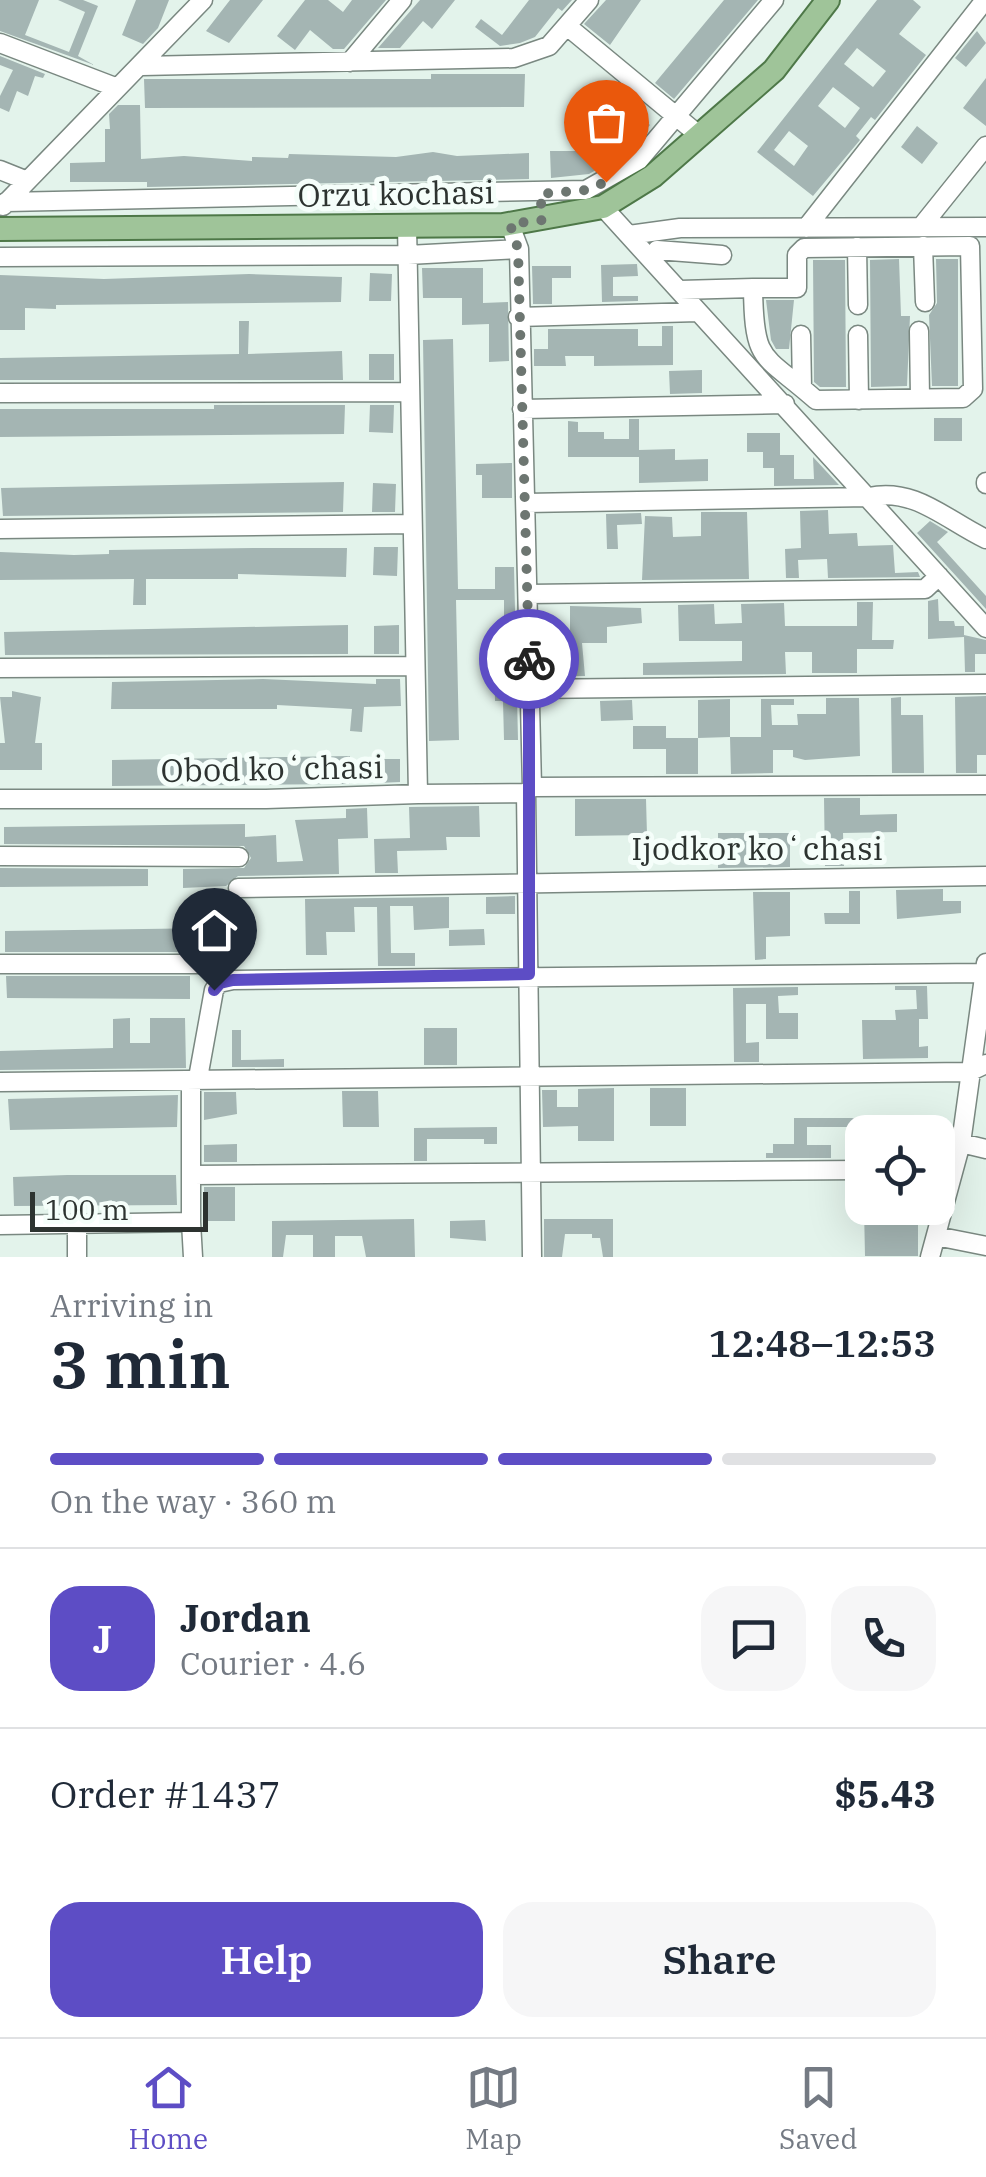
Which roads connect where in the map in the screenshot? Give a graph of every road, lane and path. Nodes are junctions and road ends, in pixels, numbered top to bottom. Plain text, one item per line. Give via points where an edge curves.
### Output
1 (203, 0) edge
2 (402, 0) edge
3 (589, 0) edge
4 (774, 0) edge
5 (828, 0) edge
6 (985, 0) edge
7 (567, 26) junction
8 (0, 43) edge
9 (350, 62) junction
10 (142, 66) junction
11 (115, 88) junction
12 (677, 116) junction
13 (700, 136) junction
14 (986, 146) edge
15 (646, 168) junction
16 (0, 170) edge
17 (25, 180) junction
18 (540, 194) junction
19 (3, 206) edge
20 (603, 206) junction
21 (543, 220) junction
22 (510, 224) junction
23 (407, 226) junction
24 (806, 228) junction
25 (986, 228) edge
26 (0, 229) edge
27 (629, 235) junction
28 (922, 236) junction
29 (978, 245) edge
30 (857, 247) junction
31 (518, 249) junction
32 (408, 255) junction
33 (722, 256) dead end
34 (0, 257) edge
35 (651, 258) junction
36 (986, 282) edge
37 (753, 288) junction
38 (680, 290) junction
39 (925, 302) dead end
40 (858, 305) dead end
41 (972, 310) junction
42 (698, 312) junction
43 (518, 317) junction
44 (919, 331) dead end
45 (801, 335) dead end
46 (858, 336) dead end
47 (802, 388) junction
48 (410, 392) junction
49 (0, 393) edge
50 (920, 398) junction
51 (858, 400) junction
52 (785, 404) junction
53 (522, 409) junction
54 (869, 497) junction
55 (526, 503) junction
56 (412, 524) junction
57 (0, 529) edge
58 (986, 538) edge
59 (939, 576) junction
60 (529, 594) junction
61 (986, 628) edge
62 (414, 666) junction
63 (0, 668) edge
64 (986, 684) edge
65 (529, 690) junction
66 (986, 785) edge
67 (529, 790) junction
68 (418, 794) junction
69 (0, 799) edge
70 (0, 856) edge
71 (239, 857) dead end
72 (986, 876) edge
73 (529, 880) junction
74 (238, 888) dead end
75 (0, 964) edge
76 (210, 964) dead end
77 (985, 968) edge
78 (529, 974) junction
79 (978, 1068) edge
80 (531, 1073) junction
81 (195, 1080) junction
82 (0, 1082) edge
83 (961, 1144) junction
84 (986, 1150) edge
85 (955, 1154) edge
86 (845, 1170) edge
87 (532, 1173) junction
88 (193, 1175) junction
89 (191, 1222) junction
90 (0, 1225) edge
91 (77, 1225) junction
92 (938, 1225) edge
93 (936, 1236) junction
94 (986, 1246) edge
95 (77, 1257) edge
96 (193, 1257) edge
97 (532, 1257) edge
98 (930, 1257) edge

1 - 10 street
2 - 9 street
3 - 7 street
4 - 12 street
5 - 13 main road, Orzu kochasi via 774,70
6 - 24 street
7 - 9 street via 531,56
7 - 12 street
8 - 11 street
9 - 10 street
10 - 11 street
11 - 17 street
12 - 13 street
12 - 15 street
13 - 15 main road, Orzu kochasi
14 - 28 street
15 - 18 street via 586,190
15 - 20 main road, Orzu kochasi
16 - 17 street
17 - 19 street
18 - 19 street
18 - 21 street
20 - 21 main road, Orzu kochasi
20 - 27 street
21 - 22 main road, Orzu kochasi
22 - 23 main road, Orzu kochasi
22 - 31 street
23 - 26 main road, Orzu kochasi
23 - 32 street, Obod koʻchasi
24 - 27 street
24 - 28 street
25 - 28 street
27 - 35 street
28 - 29 street
28 - 30 street
28 - 39 street
29 - 41 street
30 - 37 street via 804,248 797,255 797,288
30 - 40 street
31 - 32 street
31 - 43 street
32 - 34 street
32 - 48 street, Obod koʻchasi
33 - 35 street via 657,250
35 - 38 street
36 - 41 street
37 - 38 street
37 - 47 street via 758,351
38 - 42 street
41 - 50 street via 969,397
42 - 43 street
42 - 52 street
43 - 53 street
44 - 50 street
45 - 47 street
46 - 51 street
47 - 51 street via 816,400
48 - 49 street
48 - 56 street, Obod koʻchasi
50 - 51 street
52 - 53 street
52 - 54 street
53 - 55 street
54 - 55 street
54 - 58 street via 909,495
54 - 59 street
55 - 60 street
56 - 57 street
56 - 62 street, Obod koʻchasi
59 - 60 street via 924,590
59 - 61 street
60 - 65 street
62 - 63 street
62 - 68 street, Obod koʻchasi
64 - 65 street
65 - 67 street
66 - 67 street, Ijodkor koʻchasi
67 - 68 street, Ijodkor koʻchasi
67 - 73 street
68 - 69 street, Obod koʻchasi
70 - 71 street
72 - 73 street, Ijodkor koʻchasi
73 - 74 street, Ijodkor koʻchasi
73 - 78 street
75 - 76 street
77 - 78 street
77 - 79 street
78 - 80 street
78 - 81 street via 220,983
79 - 80 street
79 - 83 street
80 - 81 street
80 - 87 street
81 - 82 street
81 - 88 street
83 - 84 street
83 - 85 street
86 - 87 street
87 - 88 street
87 - 97 street
88 - 89 street
89 - 91 street
89 - 96 street
90 - 91 street
91 - 95 street
92 - 93 street
93 - 94 street
93 - 98 street

